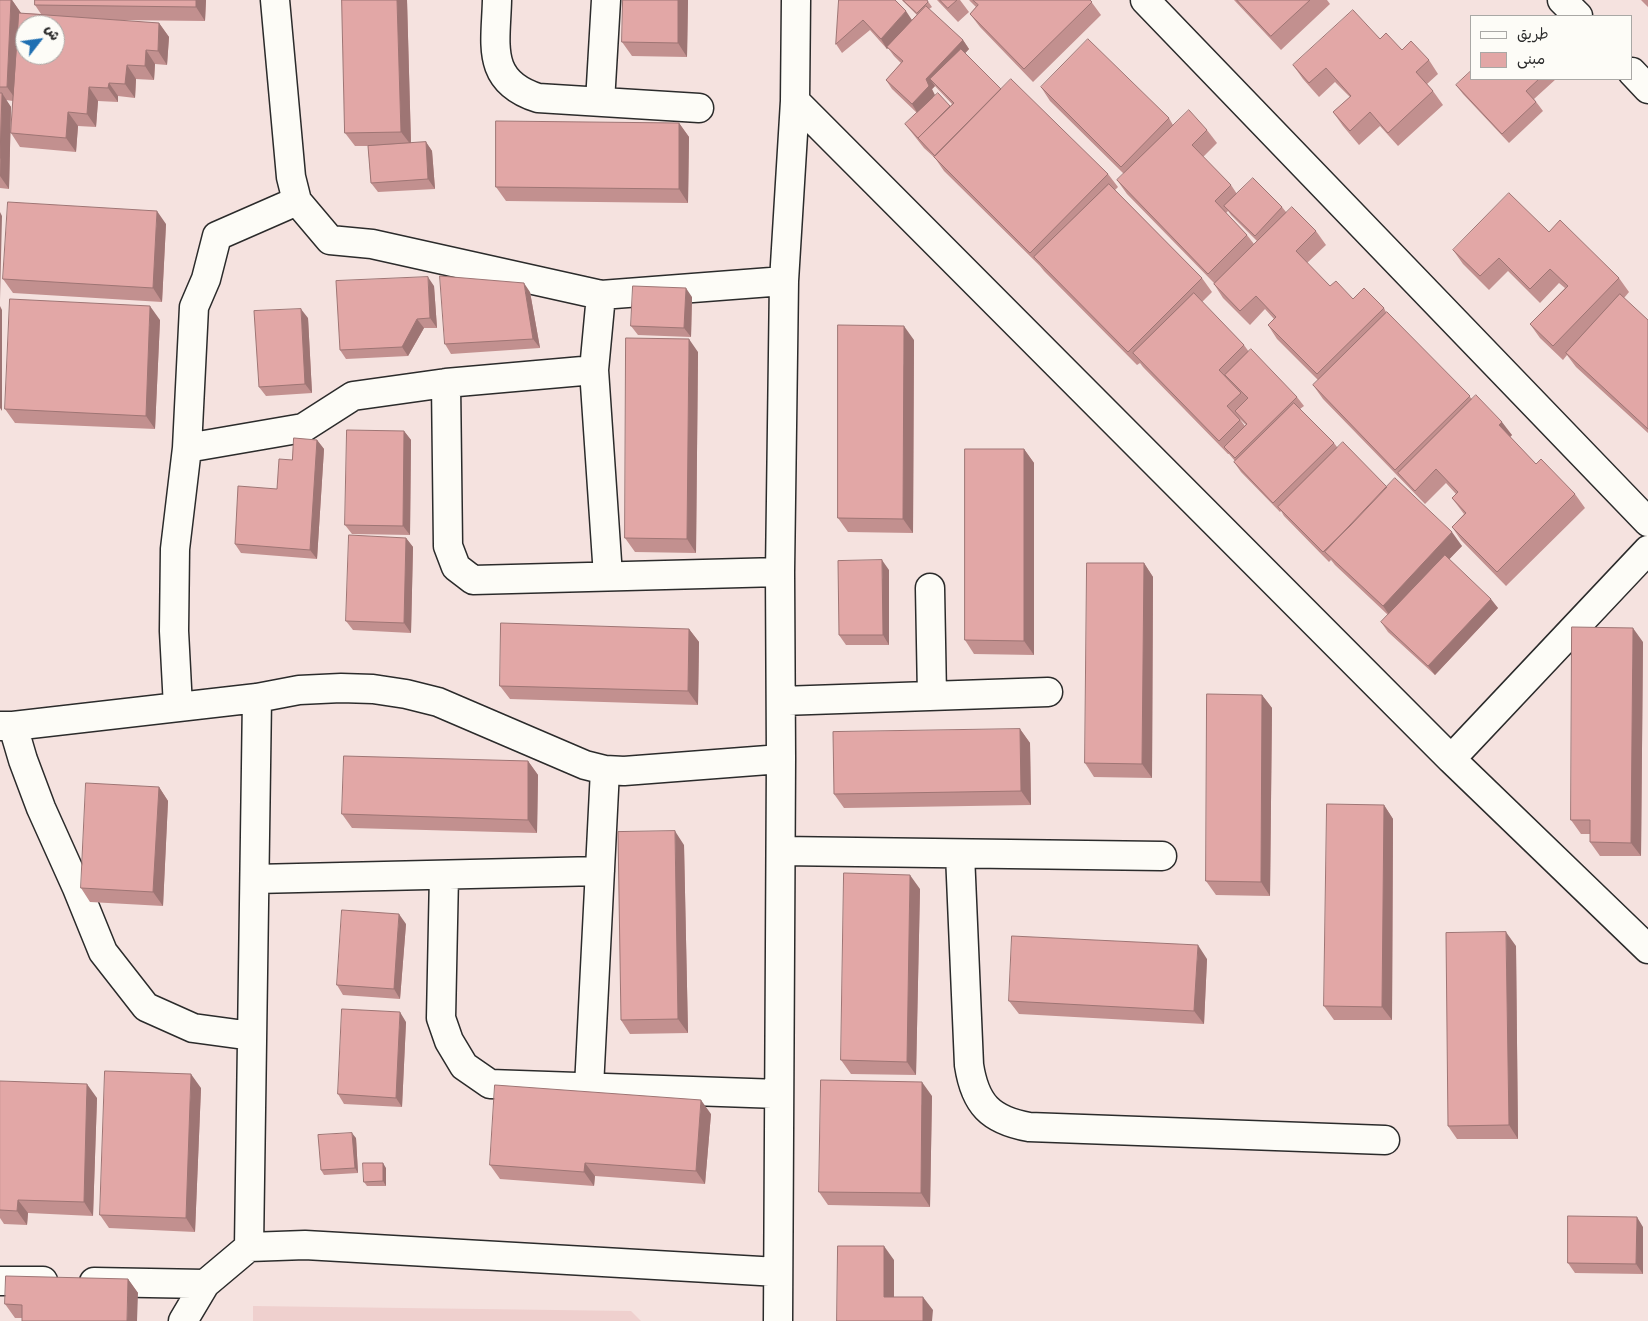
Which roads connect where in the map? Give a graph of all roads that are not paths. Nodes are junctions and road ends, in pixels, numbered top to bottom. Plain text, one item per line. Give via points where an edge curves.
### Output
1 (275, 0) edge
2 (497, 0) edge
3 (606, 0) edge
4 (796, 0) edge
5 (1145, 0) edge
6 (1562, 0) edge
7 (1577, 15) edge
8 (1633, 73) edge
9 (1648, 89) edge
10 (795, 101) junction
11 (600, 102) junction
12 (699, 108) dead end
13 (297, 201) junction
14 (784, 281) junction
15 (601, 295) junction
16 (594, 370) junction
17 (446, 383) junction
18 (187, 448) junction
19 (1648, 522) edge
20 (1648, 550) edge
21 (780, 572) junction
22 (608, 576) junction
23 (930, 588) dead end
24 (1048, 692) dead end
25 (932, 696) junction
26 (257, 698) junction
27 (781, 701) junction
28 (178, 707) junction
29 (6, 726) edge
30 (781, 759) junction
31 (1451, 759) junction
32 (605, 770) junction
33 (781, 851) junction
34 (960, 854) junction
35 (1162, 856) dead end
36 (600, 871) junction
37 (444, 875) junction
38 (254, 879) junction
39 (1648, 949) edge
40 (252, 1036) junction
41 (588, 1087) junction
42 (779, 1094) junction
43 (1385, 1140) dead end
44 (249, 1247) junction
45 (778, 1272) junction
46 (0, 1281) edge
47 (205, 1284) junction
48 (183, 1321) edge
49 (778, 1321) edge

1 - 13 street via 291,177
2 - 11 street via 496,60 506,79 525,94 538,98
3 - 11 street
4 - 10 street
5 - 19 street
6 - 7 street
8 - 9 street
10 - 14 street
10 - 31 street
11 - 12 street
13 - 15 street via 330,240 372,244
13 - 18 street via 217,236 206,279 194,307
14 - 15 street
14 - 21 street
15 - 16 street
16 - 17 street
16 - 22 street
17 - 18 street via 353,396 303,428
17 - 22 street via 448,546 456,567 473,580
18 - 28 street via 175,549 174,631
20 - 31 street
21 - 22 street
21 - 27 street
23 - 25 street
24 - 25 street
25 - 27 street
26 - 28 street
26 - 32 street via 298,690 340,688 406,694 438,702 585,765
26 - 38 street
27 - 30 street
28 - 29 street
29 - 40 street via 103,952 146,1007 193,1028
30 - 32 street
30 - 33 street
31 - 39 street
32 - 36 street
33 - 34 street
33 - 42 street
34 - 35 street
34 - 43 street via 969,1065 972,1084 980,1101 994,1115 1029,1127
36 - 37 street
36 - 41 street
37 - 38 street
37 - 41 street via 441,1018 449,1041 464,1066 490,1084
38 - 40 street
40 - 44 street
41 - 42 street
42 - 45 street
44 - 45 street via 305,1245
44 - 47 street
45 - 49 street
46 - 47 street
47 - 48 street

